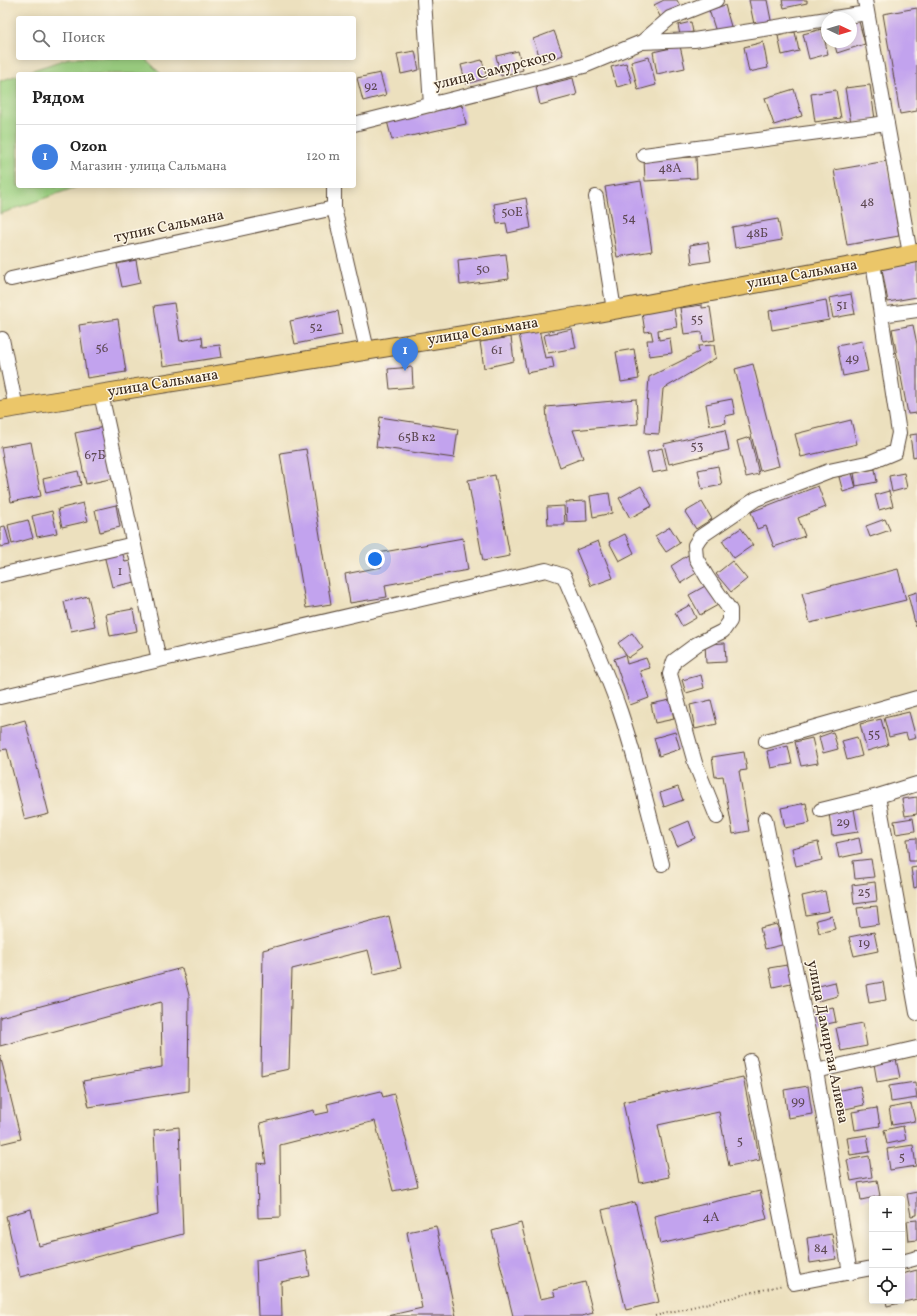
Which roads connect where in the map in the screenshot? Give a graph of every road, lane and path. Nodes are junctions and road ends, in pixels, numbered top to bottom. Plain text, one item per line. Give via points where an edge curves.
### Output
1 (424, 0) edge
2 (716, 0) edge
3 (866, 6) edge
4 (850, 12) edge
5 (821, 20) edge
6 (642, 42) junction
7 (431, 105) junction
8 (887, 123) junction
9 (356, 124) edge
10 (644, 155) dead end
11 (334, 188) edge
12 (596, 197) dead end
13 (334, 208) junction
14 (914, 253) edge
15 (873, 262) junction
16 (11, 279) dead end
17 (614, 310) junction
18 (917, 310) edge
19 (881, 315) junction
20 (2, 339) dead end
21 (367, 350) junction
22 (101, 394) junction
23 (8, 409) edge
24 (134, 544) junction
25 (0, 575) edge
26 (159, 660) junction
27 (0, 697) edge
28 (917, 698) edge
29 (766, 741) dead end
30 (917, 784) edge
31 (878, 796) junction
32 (821, 810) dead end
33 (716, 817) dead end
34 (765, 819) dead end
35 (662, 864) dead end
36 (917, 1013) edge
37 (917, 1048) edge
38 (750, 1060) dead end
39 (816, 1071) junction
40 (917, 1258) edge
41 (905, 1261) edge
42 (869, 1269) edge
43 (850, 1273) junction
44 (794, 1283) junction
45 (655, 1316) edge

1 - 7 street
2 - 6 street, улица Самурского via 670,18
3 - 4 street
3 - 8 street
5 - 6 street, улица Самурского via 694,40
6 - 7 street, улица Самурского via 584,66
7 - 9 street, улица Самурского
8 - 10 street
8 - 14 street
11 - 13 street
12 - 17 street
13 - 16 street, тупик Сальмана
13 - 21 street
14 - 15 main road, улица Сальмана
15 - 17 main road, улица Сальмана
15 - 19 street
17 - 21 main road, улица Сальмана
18 - 19 street
19 - 33 street via 899,433 895,452 871,462 829,471 756,499 700,537 695,545 696,558 730,610 730,621 723,631 697,644 674,661 670,674 695,763
20 - 23 street
21 - 22 main road, улица Сальмана
22 - 23 main road, улица Сальмана
22 - 24 street
24 - 25 street
24 - 26 street
26 - 27 street
26 - 35 street via 546,570 564,576 620,711
28 - 29 street
30 - 31 street
31 - 32 street
31 - 36 street
34 - 39 street, улица Дамиргая Алиева
37 - 39 street
38 - 44 street
39 - 43 street, улица Дамиргая Алиева
40 - 41 street
42 - 43 street
43 - 44 street
44 - 45 path

